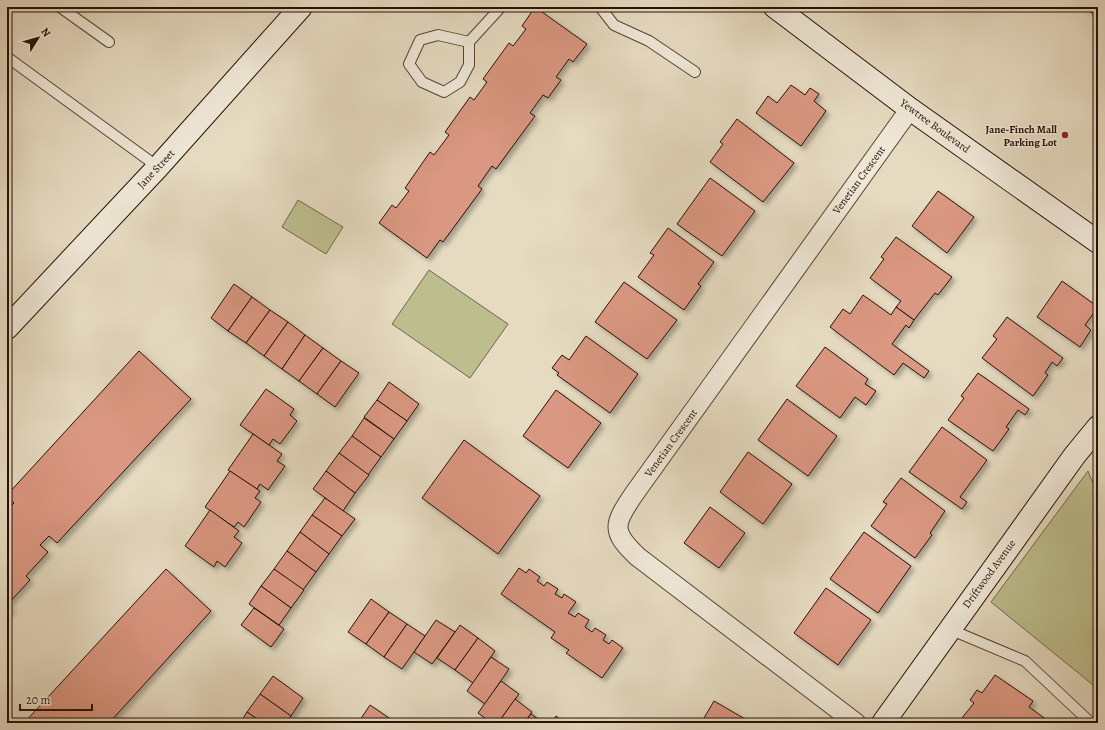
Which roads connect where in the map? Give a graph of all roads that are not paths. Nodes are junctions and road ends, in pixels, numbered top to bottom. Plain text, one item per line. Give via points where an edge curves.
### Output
1 (60, 7) edge
2 (301, 7) edge
3 (501, 7) edge
4 (600, 7) edge
5 (775, 7) edge
6 (109, 42) dead end
7 (469, 42) junction
8 (7, 57) edge
9 (695, 72) dead end
10 (910, 109) junction
11 (158, 167) junction
12 (1098, 242) edge
13 (7, 328) edge
14 (1098, 427) edge
15 (949, 629) junction
16 (856, 723) edge
17 (883, 723) edge
18 (1091, 723) edge

1 - 6 lane
2 - 11 street, Jane Street
3 - 7 lane
4 - 9 lane via 614,25 649,41
5 - 10 street, Yewtree Boulevard
7 - 7 lane via 469,65 460,82 444,92 422,82 408,64 420,40 438,36
8 - 11 lane
10 - 12 street, Yewtree Boulevard
10 - 16 street, Venetian Crescent via 634,494 617,523 618,534 624,545 638,557
11 - 13 street, Jane Street
14 - 15 street, Driftwood Avenue
15 - 17 street, Driftwood Avenue
15 - 18 lane via 1025,660

